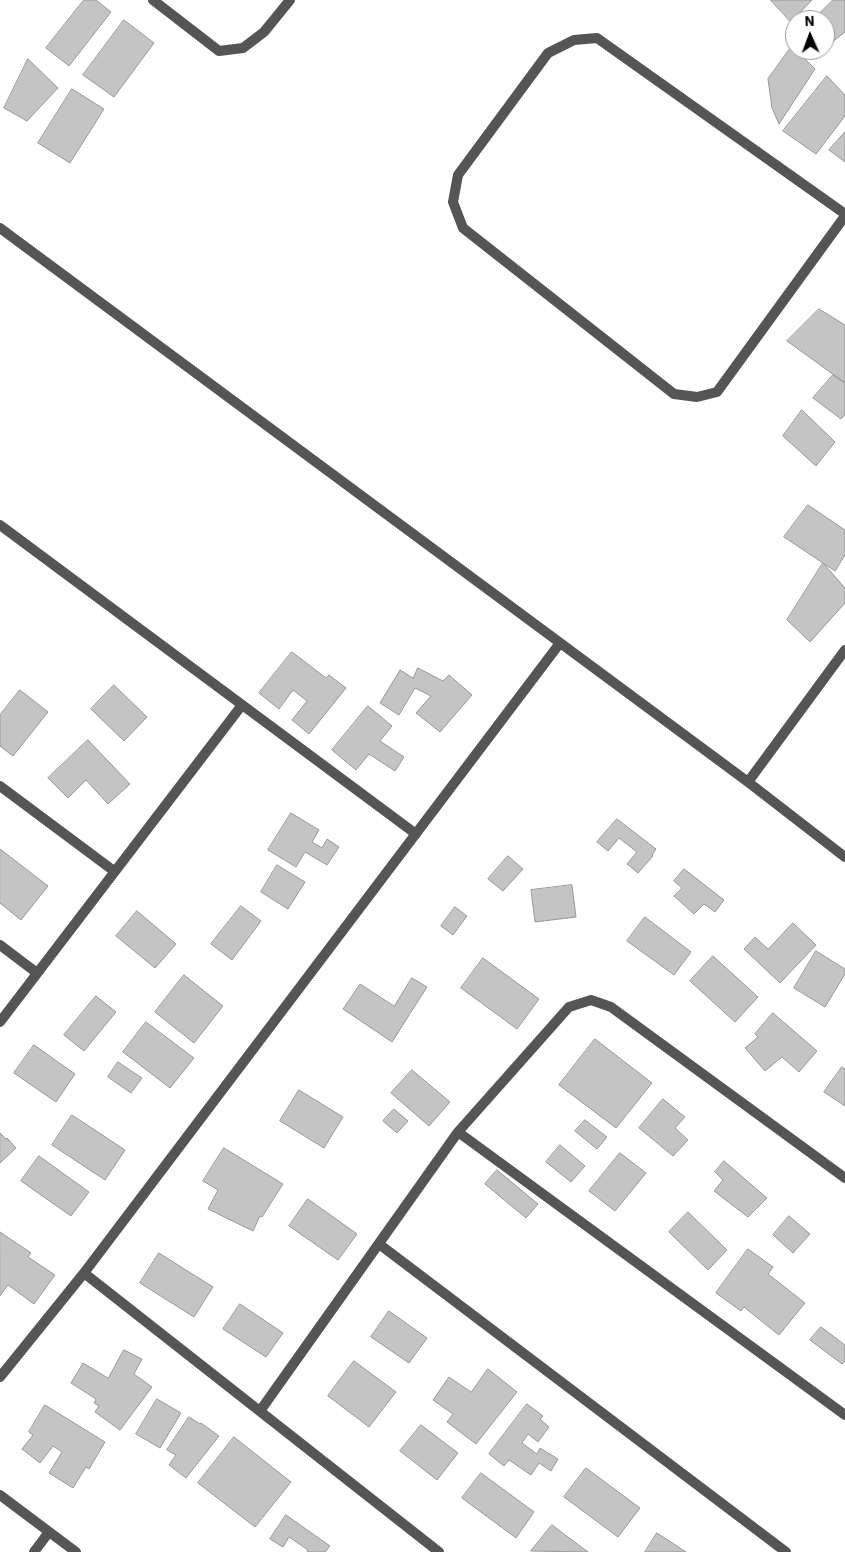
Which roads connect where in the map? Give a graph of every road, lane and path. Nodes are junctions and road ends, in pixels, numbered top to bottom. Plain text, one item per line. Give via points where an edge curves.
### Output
1 (153, 0) edge
2 (290, 0) edge
3 (845, 215) edge
4 (0, 228) edge
5 (0, 525) edge
6 (560, 643) junction
7 (845, 650) edge
8 (242, 705) junction
9 (748, 782) junction
10 (0, 786) edge
11 (416, 834) junction
12 (845, 857) edge
13 (114, 871) junction
14 (0, 945) edge
15 (38, 973) junction
16 (0, 1022) edge
17 (458, 1132) junction
18 (845, 1178) edge
19 (379, 1244) junction
20 (84, 1273) junction
21 (0, 1377) edge
22 (260, 1411) junction
23 (845, 1415) edge
24 (0, 1494) edge
25 (49, 1532) junction
26 (34, 1552) edge
27 (76, 1552) edge
28 (439, 1552) edge
29 (786, 1552) edge

1 - 2 street via 219,50 243,48 264,32
3 - 3 street via 597,38 574,40 548,53 458,175 453,202 463,228 674,394 697,397 717,392
4 - 6 street
5 - 8 street
6 - 9 street
6 - 11 street
7 - 9 street
8 - 11 street
8 - 13 street
9 - 12 street
10 - 13 street
11 - 20 street
13 - 15 street
14 - 15 street
15 - 16 street
17 - 18 street via 569,1007 591,1000 611,1008
17 - 19 street
17 - 23 street
19 - 22 street
19 - 29 street
20 - 21 street
20 - 22 street
22 - 28 street
24 - 25 street
25 - 26 street
25 - 27 street

